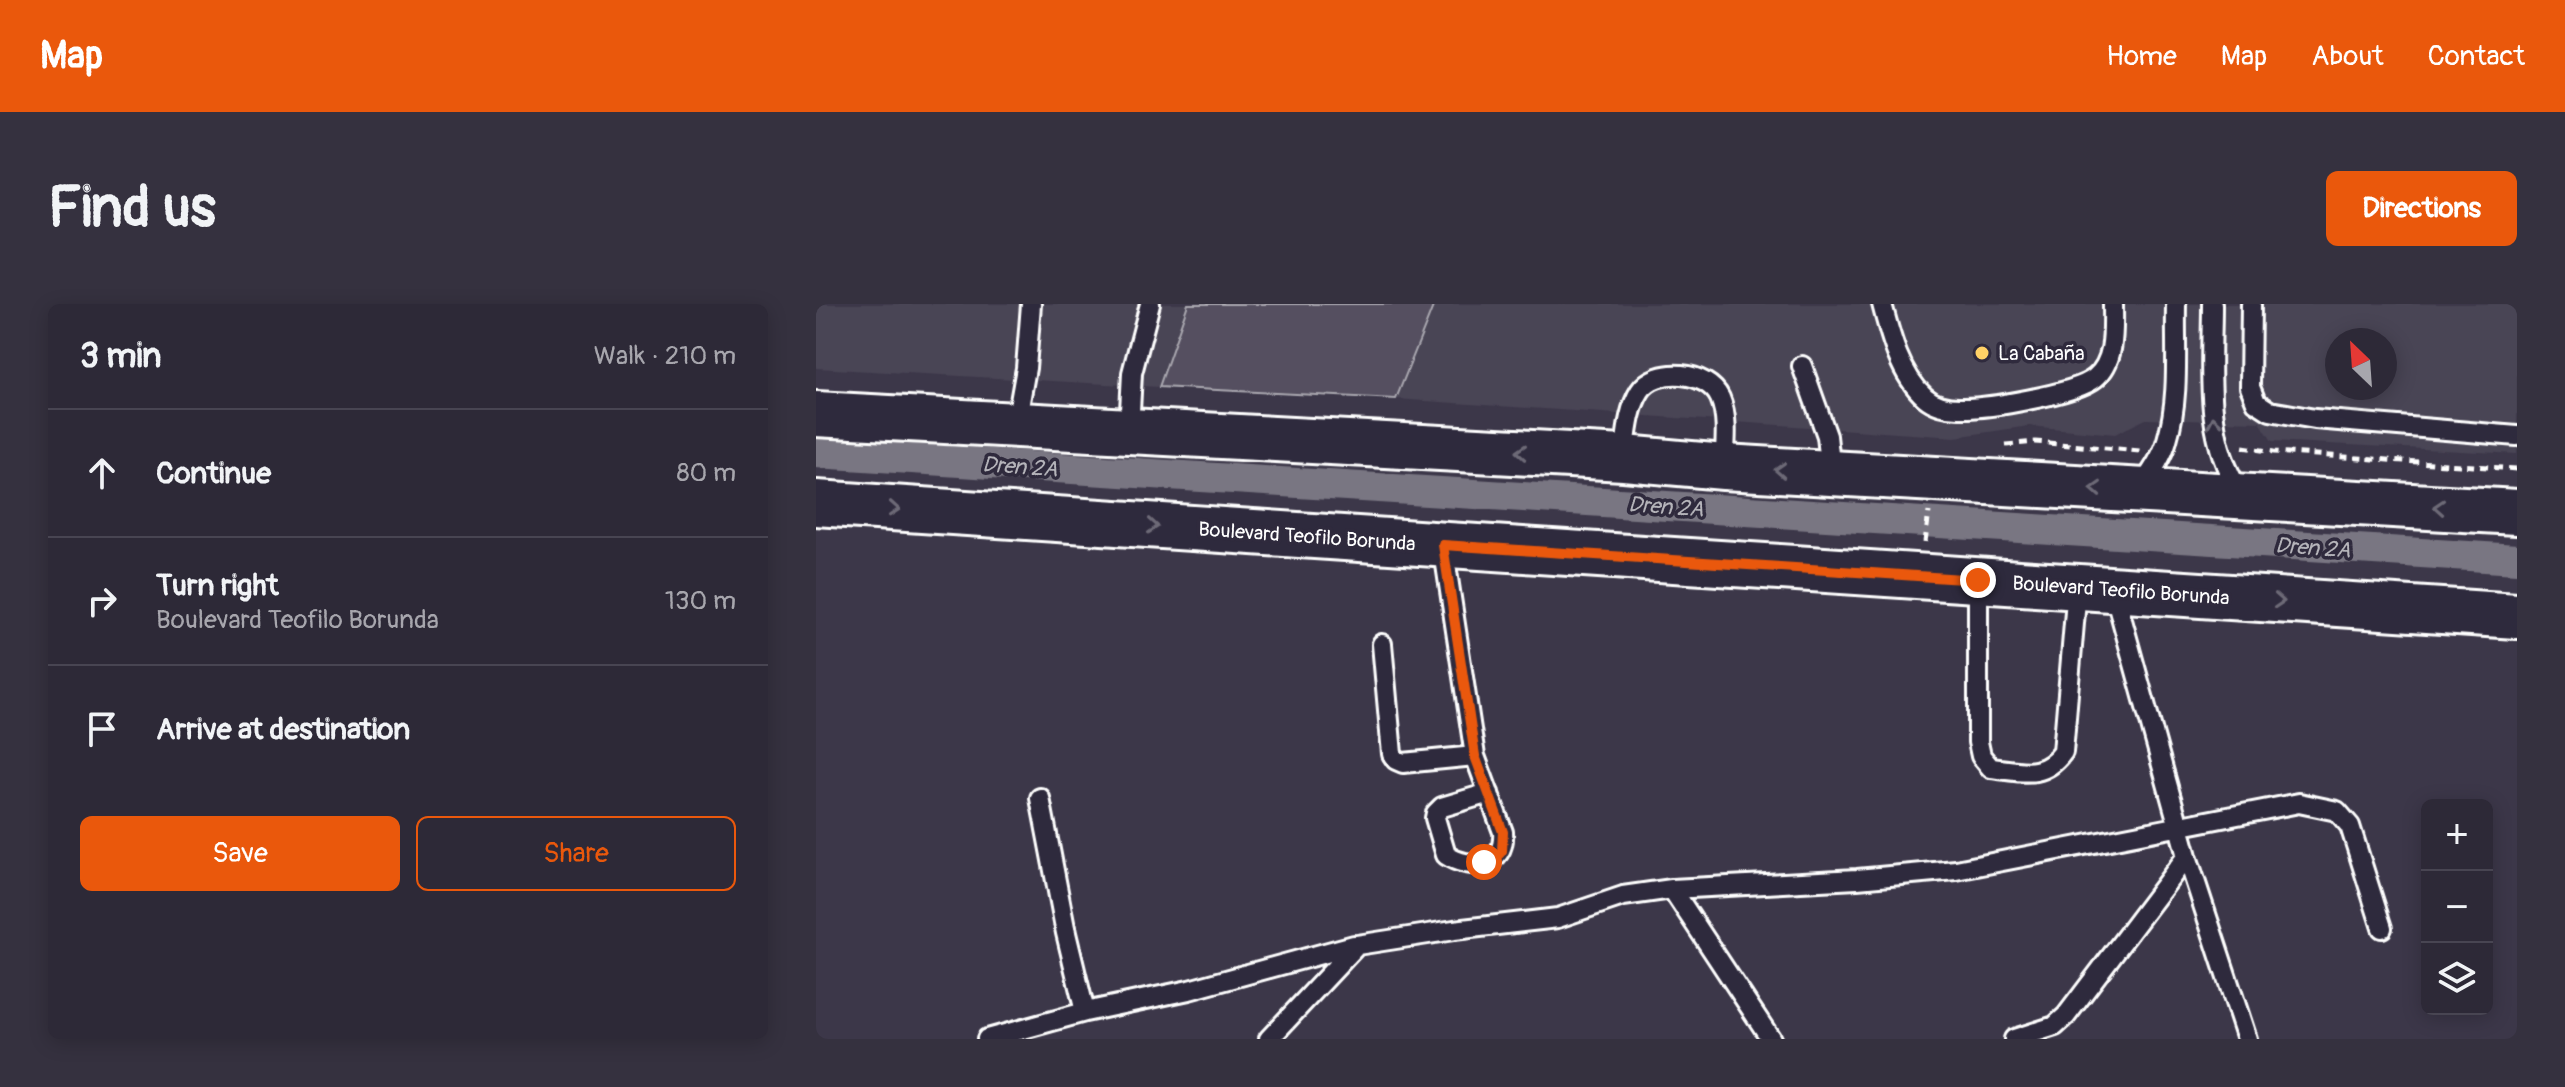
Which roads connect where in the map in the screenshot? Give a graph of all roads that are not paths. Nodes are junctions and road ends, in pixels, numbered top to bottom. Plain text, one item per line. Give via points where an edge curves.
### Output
1 (1031, 304) edge
2 (1150, 304) edge
3 (1882, 304) edge
4 (2113, 304) edge
5 (2176, 304) edge
6 (2212, 304) edge
7 (2251, 304) edge
8 (1802, 366) dead end
9 (816, 414) edge
10 (1016, 427) junction
11 (1129, 430) junction
12 (2517, 436) edge
13 (1624, 458) junction
14 (1724, 467) junction
15 (1831, 473) junction
16 (2138, 491) junction
17 (2241, 494) junction
18 (816, 503) edge
19 (2517, 512) edge
20 (1443, 545) junction
21 (1978, 580) junction
22 (2096, 589) junction
23 (2517, 616) edge
24 (1382, 644) dead end
25 (1475, 756) junction
26 (1489, 793) dead end
27 (1040, 798) dead end
28 (2179, 827) junction
29 (2187, 856) junction
30 (1672, 889) junction
31 (2382, 928) dead end
32 (1357, 945) junction
33 (1085, 1012) junction
34 (987, 1039) edge
35 (1269, 1039) edge
36 (1771, 1039) edge
37 (2014, 1039) edge
38 (2247, 1039) edge

1 - 10 lane
2 - 11 lane via 1132,373
3 - 4 lane via 1907,373 1926,398 1961,408 2076,389 2096,378 2113,343
5 - 16 lane via 2174,407 2167,442
17 -> 6 lane via 2229,476 2211,406
7 - 12 lane via 2250,387 2256,402 2270,411
8 - 15 lane via 1827,436
9 - 10 main road
10 - 11 main road
13 -> 11 main road
13 - 14 main road
13 - 14 lane via 1629,418 1640,390 1662,376 1696,377 1720,398
15 -> 14 main road
16 -> 15 main road
16 - 17 main road
19 -> 17 main road
18 -> 20 main road, Boulevard Teofilo Borunda
20 - 21 main road, Boulevard Teofilo Borunda
20 - 25 lane
21 - 22 main road, Boulevard Teofilo Borunda
21 - 22 lane via 1981,756 1991,768 2037,772 2054,765 2063,752
22 -> 23 main road, Boulevard Teofilo Borunda
22 - 28 lane
24 - 25 lane via 1396,760
25 - 26 lane
27 - 33 lane
28 - 29 lane
28 - 30 lane via 1956,870
28 - 31 lane via 2299,803 2337,811 2350,826
29 - 37 lane via 2066,1016 2055,1026
29 - 38 lane
30 - 32 lane via 1623,896 1558,918
30 - 36 lane
32 - 33 lane
32 - 35 lane
33 - 34 lane

